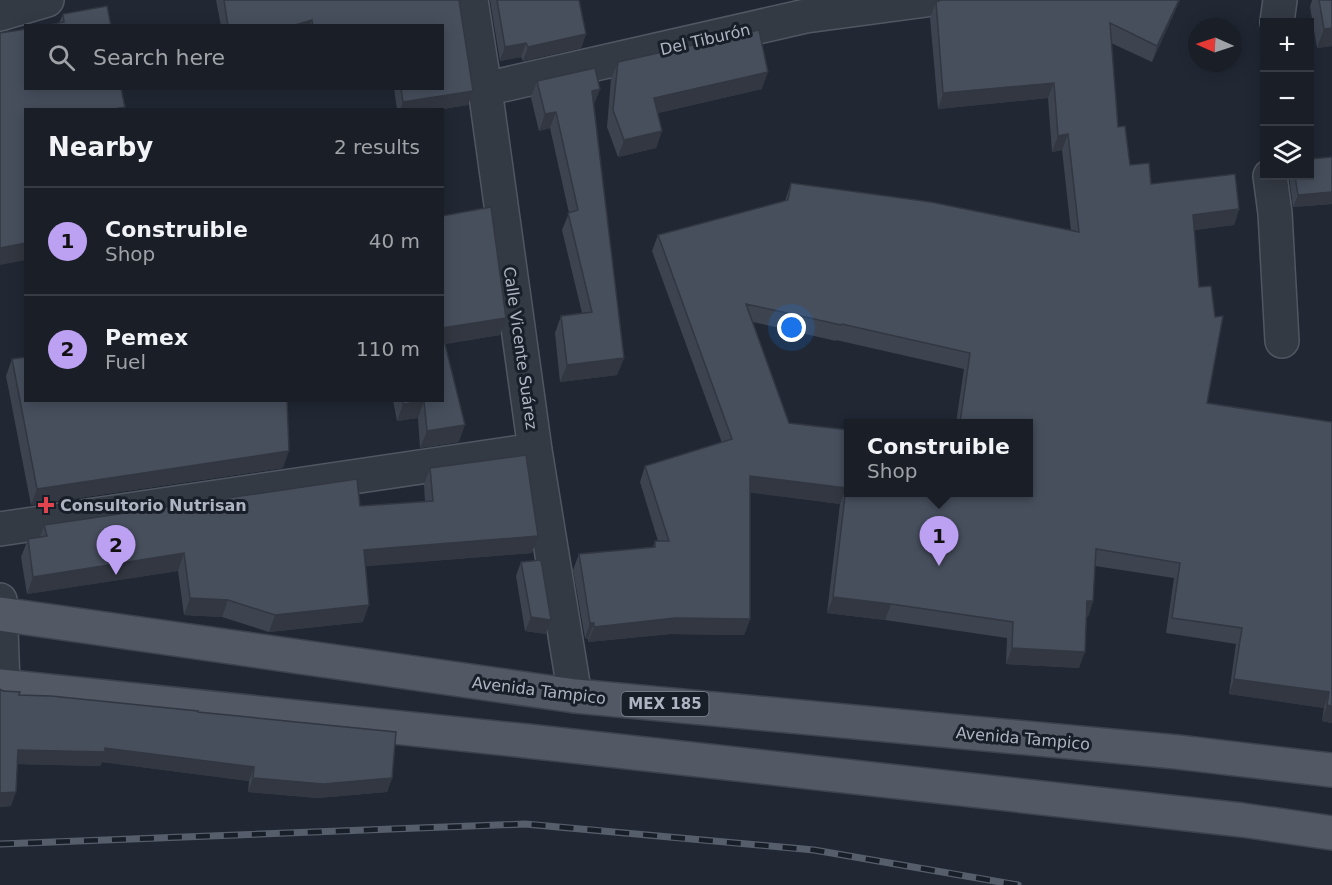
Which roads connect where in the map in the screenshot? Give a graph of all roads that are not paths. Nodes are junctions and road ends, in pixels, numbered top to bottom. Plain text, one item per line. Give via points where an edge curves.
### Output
1 (46, 0) edge
2 (471, 0) edge
3 (926, 0) edge
4 (1280, 0) edge
5 (0, 14) edge
6 (1278, 18) edge
7 (485, 89) junction
8 (1271, 180) edge
9 (1282, 341) dead end
10 (535, 450) junction
11 (0, 529) edge
12 (0, 610) edge
13 (1, 686) edge
14 (575, 696) junction
15 (1332, 770) edge
16 (1332, 833) edge

1 - 5 street
2 - 7 street, Calle Vicente Suárez
3 - 7 street, Del Tiburón via 806,16
4 - 6 street
7 - 10 street, Calle Vicente Suárez
8 - 9 street
10 - 11 street
10 - 14 street, Calle Vicente Suárez
12 - 13 street
12 - 14 main road, Avenida Tampico / MEX 185
13 - 16 main road via 527,741
14 - 15 main road, Avenida Tampico / MEX 185

